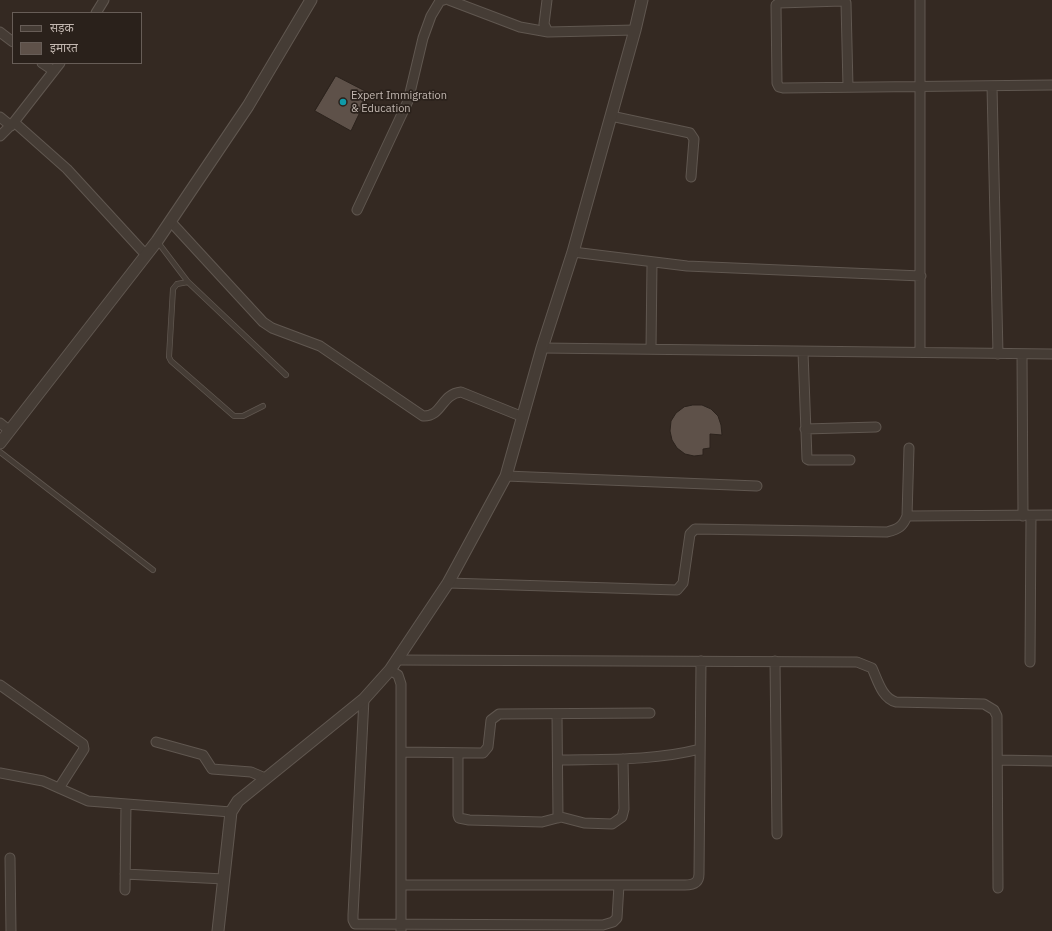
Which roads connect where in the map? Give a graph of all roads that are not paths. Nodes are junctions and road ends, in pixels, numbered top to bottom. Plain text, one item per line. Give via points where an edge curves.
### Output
1 (104, 0) edge
2 (311, 0) edge
3 (444, 0) edge
4 (449, 0) edge
5 (547, 0) edge
6 (642, 0) edge
7 (920, 0) edge
8 (97, 12) edge
9 (635, 30) junction
10 (0, 32) edge
11 (548, 32) junction
12 (12, 41) edge
13 (44, 64) edge
14 (59, 64) edge
15 (54, 71) junction
16 (1052, 85) edge
17 (921, 86) junction
18 (992, 86) junction
19 (848, 87) junction
20 (611, 116) junction
21 (0, 117) edge
22 (13, 124) junction
23 (0, 136) edge
24 (691, 177) dead end
25 (357, 210) dead end
26 (170, 221) junction
27 (157, 241) junction
28 (573, 252) junction
29 (146, 255) junction
30 (652, 263) junction
31 (921, 276) junction
32 (188, 282) junction
33 (542, 348) junction
34 (651, 349) junction
35 (920, 351) junction
36 (804, 352) junction
37 (998, 354) junction
38 (1022, 354) junction
39 (1052, 354) edge
40 (286, 375) dead end
41 (264, 406) dead end
42 (523, 417) junction
43 (0, 423) edge
44 (876, 427) dead end
45 (805, 429) junction
46 (10, 430) junction
47 (0, 443) edge
48 (909, 448) dead end
49 (0, 452) edge
50 (850, 460) dead end
51 (506, 476) junction
52 (757, 486) dead end
53 (1052, 515) edge
54 (908, 516) junction
55 (1027, 516) junction
56 (153, 570) dead end
57 (448, 583) junction
58 (701, 660) junction
59 (775, 661) junction
60 (1030, 662) dead end
61 (393, 665) junction
62 (0, 685) edge
63 (364, 699) junction
64 (650, 713) dead end
65 (558, 714) junction
66 (156, 742) dead end
67 (700, 749) junction
68 (401, 752) junction
69 (458, 754) junction
70 (623, 759) junction
71 (558, 760) junction
72 (998, 760) junction
73 (1052, 761) edge
74 (0, 773) edge
75 (265, 778) junction
76 (59, 788) junction
77 (126, 804) junction
78 (231, 812) junction
79 (558, 818) junction
80 (777, 834) dead end
81 (10, 858) dead end
82 (125, 874) junction
83 (224, 879) junction
84 (401, 885) junction
85 (619, 885) junction
86 (998, 888) dead end
87 (125, 890) dead end
88 (401, 928) edge
89 (532, 928) edge
90 (603, 928) edge
91 (11, 931) edge
92 (218, 931) edge

1 - 8 street
2 - 26 street via 248,106
3 - 25 street via 437,6 428,23 408,101
4 - 11 street via 520,27
5 - 11 street via 544,24
6 - 9 street
7 - 17 street
9 - 11 street
9 - 20 street
10 - 12 street
13 - 15 street
14 - 15 street
15 - 22 street
16 - 18 street
17 - 18 street
17 - 19 street
17 - 31 street
18 - 37 street
19 - 19 street via 846,3 842,1 776,5 779,87
20 - 24 street via 690,133 694,140
20 - 28 street
21 - 22 street
22 - 23 street
22 - 29 street via 66,169
26 - 27 street
26 - 42 street via 263,322 272,328 320,346 423,416 434,414 449,396 461,392
27 - 29 street
27 - 32 lane
28 - 30 street
28 - 33 street
29 - 46 street
30 - 31 street
30 - 34 street
31 - 35 street
32 - 40 lane
32 - 41 lane via 177,284 173,289 169,357 171,361 234,416 243,416
33 - 34 street
33 - 42 street
34 - 36 street
35 - 36 street
35 - 37 street
36 - 45 street
37 - 38 street
38 - 39 street
38 - 55 street
42 - 51 street
43 - 46 street
44 - 45 street
45 - 50 street via 807,459
46 - 47 street
48 - 54 street
49 - 56 lane
51 - 52 street
51 - 57 street
53 - 55 street
54 - 55 street
54 - 57 street via 897,530 887,532 695,529 690,534 683,583 677,590
55 - 60 street
57 - 61 street
58 - 59 street
58 - 61 street
58 - 67 street
59 - 72 street via 857,662 872,668 884,692 890,700 896,702 989,706 997,716
59 - 80 street
61 - 63 street
61 - 68 street via 401,684
62 - 76 street via 83,744 84,749
63 - 75 street
63 - 88 street via 353,920 356,924
64 - 65 street
65 - 69 street via 494,716 491,720 486,751
65 - 71 street
66 - 75 street via 203,755 212,769 251,772
67 - 70 street via 667,756
67 - 85 street via 699,879 691,885
68 - 69 street
68 - 84 street
69 - 79 street via 459,818 535,822
70 - 71 street
70 - 79 street via 624,809 618,822 595,824 566,817
71 - 79 street
72 - 73 street
72 - 86 street
74 - 76 street via 38,779
75 - 78 street via 238,801
76 - 77 street via 88,801
77 - 78 street
77 - 82 street
78 - 83 street
81 - 91 street
82 - 83 street
82 - 87 street
83 - 92 street
84 - 85 street
84 - 88 street
85 - 90 street via 617,918
88 - 89 street
89 - 90 street

